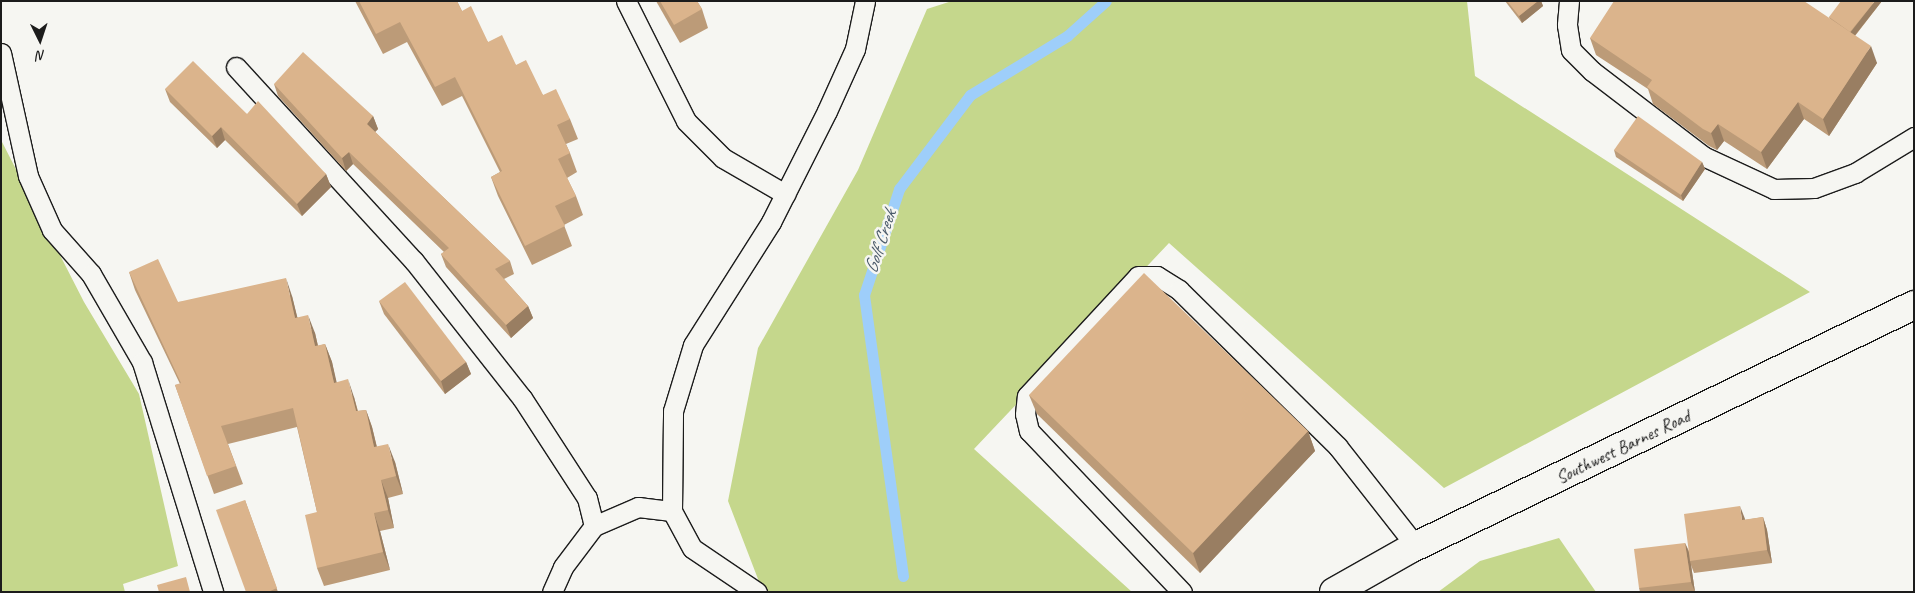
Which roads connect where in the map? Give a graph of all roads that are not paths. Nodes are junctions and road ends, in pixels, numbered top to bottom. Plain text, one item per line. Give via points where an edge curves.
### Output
1 (626, 1) edge
2 (865, 1) edge
3 (1569, 1) edge
4 (1, 53) edge
5 (236, 67) dead end
6 (1914, 137) edge
7 (785, 194) junction
8 (1914, 305) edge
9 (672, 511) junction
10 (594, 526) junction
11 (1416, 546) junction
12 (213, 592) edge
13 (552, 592) edge
14 (757, 592) edge
15 (1182, 592) edge
16 (1334, 592) edge

1 - 7 lane via 686,121 723,158
2 - 7 lane via 855,49
3 - 6 lane via 1567,25 1571,50 1592,71 1703,156 1766,186 1814,188 1855,173
4 - 12 lane via 28,176 52,230 91,274 142,362
5 - 10 lane via 414,261 522,398 587,498
7 - 9 lane via 693,345 673,411
8 - 11 main road, Southwest Barnes Road
9 - 10 lane via 638,507
9 - 14 lane via 692,548
10 - 13 lane via 563,567
11 - 15 lane via 1338,447 1179,290 1157,276 1138,276 1027,396 1025,414 1029,431
11 - 16 main road, Southwest Barnes Road

